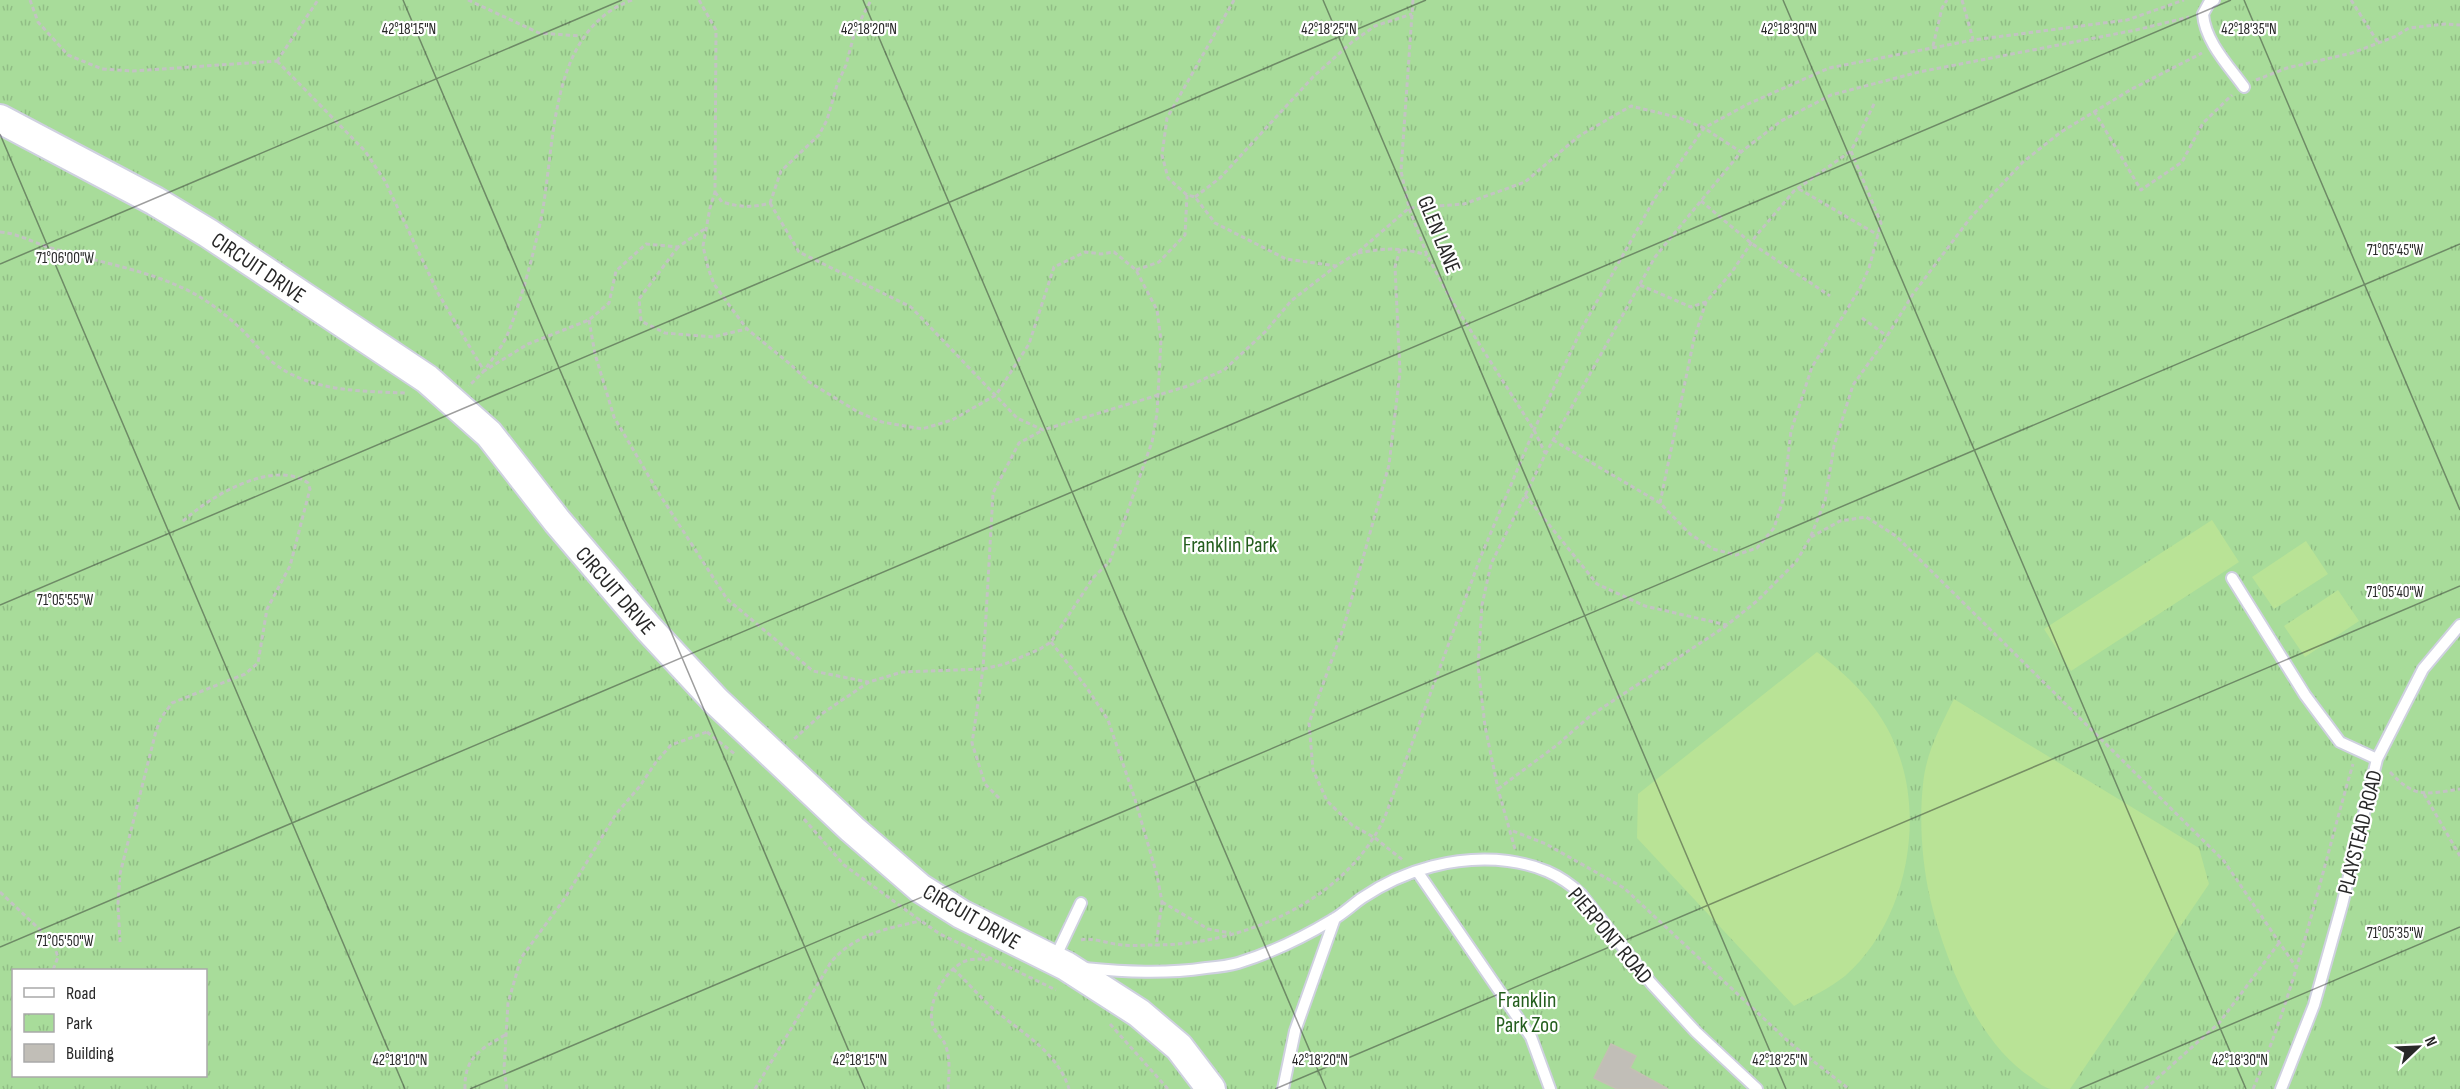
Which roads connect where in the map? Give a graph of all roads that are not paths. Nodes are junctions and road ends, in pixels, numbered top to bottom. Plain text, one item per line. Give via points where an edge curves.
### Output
1 (2214, 0) edge
2 (2244, 87) road end
3 (0, 119) edge
4 (2232, 578) dead end
5 (2460, 625) edge
6 (2377, 759) junction
7 (1417, 871) junction
8 (1081, 903) dead end
9 (1335, 918) junction
10 (1066, 956) junction
11 (1211, 1089) edge
12 (1283, 1089) edge
13 (1550, 1089) edge
14 (1757, 1089) edge
15 (2281, 1089) edge

1 - 2 lane via 2203,14 2206,29
3 - 10 main road, CIRCUIT DRIVE via 208,233 427,379 489,434 556,521 716,702 852,829 920,888 961,914
4 - 6 lane via 2305,695 2340,742
5 - 6 lane, PLAYSTEAD ROAD via 2423,669
6 - 15 lane, PLAYSTEAD ROAD via 2314,1005
7 - 9 lane, PIERPONT ROAD via 1381,887
7 - 13 lane via 1531,1037
7 - 14 lane, PIERPONT ROAD via 1465,860 1515,862 1547,871 1571,884 1673,1008
8 - 10 lane
9 - 10 lane, PIERPONT ROAD via 1289,944 1236,964 1181,972 1135,973
9 - 12 lane via 1296,1031
10 - 11 main road, CIRCUIT DRIVE via 1179,1047

